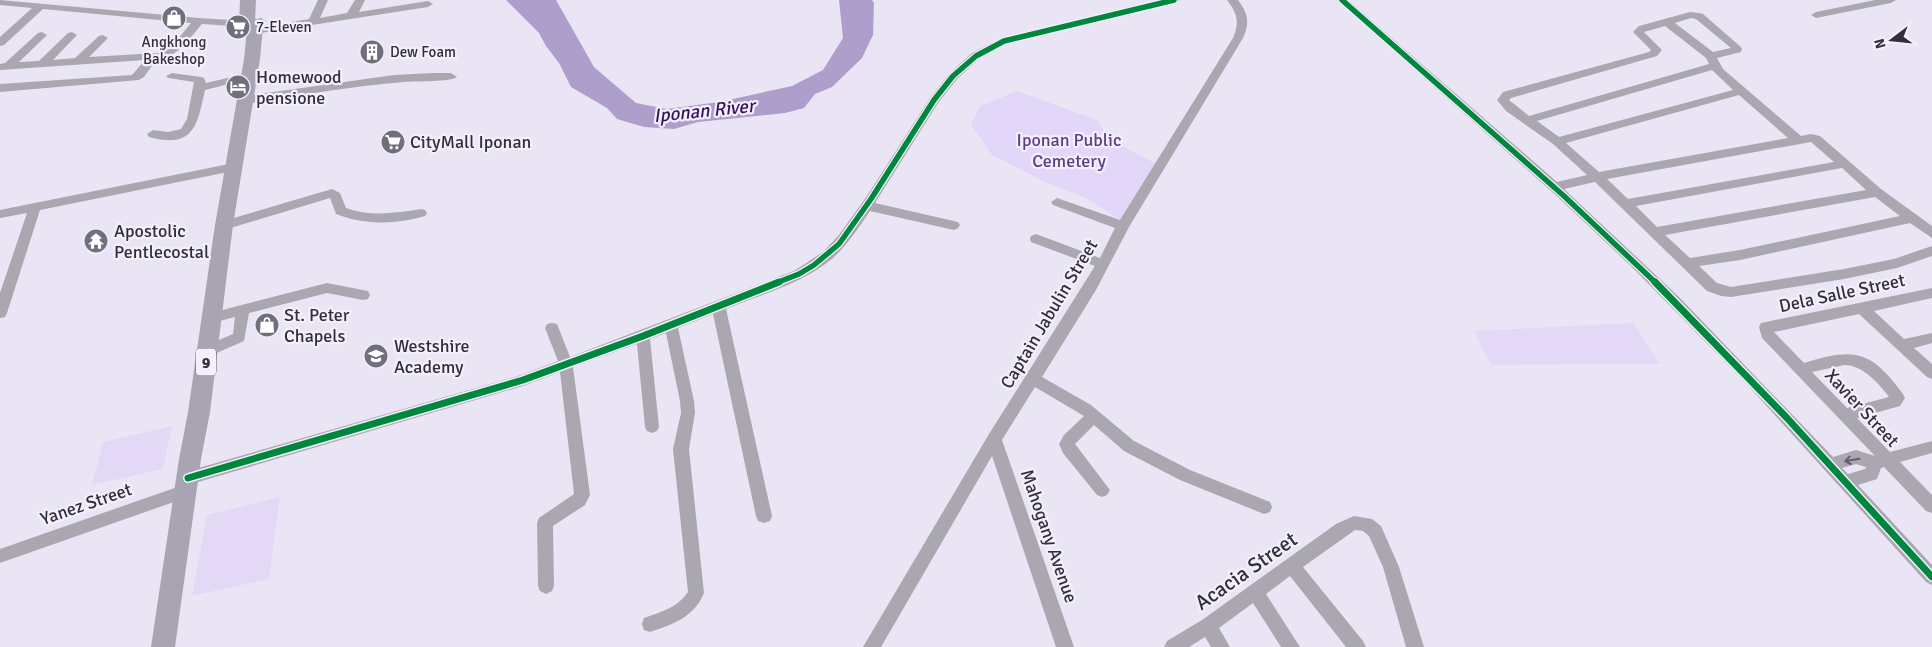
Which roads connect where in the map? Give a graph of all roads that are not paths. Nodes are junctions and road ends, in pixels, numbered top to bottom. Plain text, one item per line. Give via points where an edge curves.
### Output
1 (248, 0) edge
2 (262, 0) edge
3 (323, 0) edge
4 (360, 0) edge
5 (1174, 0) edge
6 (1232, 0) edge
7 (1342, 0) edge
8 (1891, 0) edge
9 (2, 4) edge
10 (428, 4) dead end
11 (40, 6) junction
12 (1816, 15) dead end
13 (351, 16) junction
14 (199, 21) junction
15 (313, 22) junction
16 (1667, 22) junction
17 (254, 26) junction
18 (42, 35) dead end
19 (72, 36) dead end
20 (103, 38) dead end
21 (0, 43) edge
22 (152, 58) junction
23 (1712, 61) junction
24 (78, 62) junction
25 (41, 65) junction
26 (4, 67) edge
27 (172, 76) dead end
28 (249, 76) junction
29 (450, 77) dead end
30 (0, 88) edge
31 (200, 88) junction
32 (1742, 91) junction
33 (245, 100) junction
34 (1528, 120) junction
35 (153, 134) dead end
36 (1798, 140) junction
37 (1557, 141) junction
38 (1844, 164) junction
39 (234, 167) junction
40 (1597, 177) junction
41 (1555, 188) junction
42 (1877, 192) junction
43 (1057, 202) dead end
44 (1626, 204) junction
45 (868, 206) junction
46 (35, 207) junction
47 (421, 213) dead end
48 (0, 214) edge
49 (1912, 218) junction
50 (224, 225) junction
51 (954, 225) dead end
52 (1123, 226) junction
53 (1655, 232) junction
54 (1932, 233) edge
55 (1036, 239) dead end
56 (1932, 251) edge
57 (1689, 263) junction
58 (1103, 264) junction
59 (1932, 293) edge
60 (363, 295) dead end
61 (718, 305) junction
62 (1863, 309) junction
63 (243, 310) junction
64 (0, 313) edge
65 (212, 318) junction
66 (671, 325) junction
67 (552, 328) dead end
68 (1767, 334) joint
69 (643, 336) junction
70 (1932, 338) edge
71 (1901, 345) junction
72 (207, 351) junction
73 (566, 365) junction
74 (1800, 370) junction
75 (1932, 373) edge
76 (1033, 378) junction
77 (1846, 414) junction
78 (1094, 416) junction
79 (652, 427) dead end
80 (994, 438) junction
81 (1932, 447) edge
82 (1880, 461) junction
83 (1829, 465) junction
84 (1844, 482) junction
85 (187, 485) junction
86 (1102, 490) dead end
87 (1931, 505) edge
88 (1264, 507) dead end
89 (764, 516) dead end
90 (0, 556) edge
91 (1292, 566) junction
92 (1932, 577) edge
93 (546, 586) dead end
94 (1255, 592) junction
95 (650, 624) dead end
96 (1208, 626) junction
97 (163, 647) edge
98 (872, 647) edge
99 (1065, 647) edge
100 (1173, 647) edge
101 (1221, 647) edge
102 (1291, 647) edge
103 (1357, 647) edge
104 (1416, 647) edge

1 - 17 highway, 9
2 - 17 highway, 9
3 - 15 street
4 - 13 street
5 - 45 street, Yanez Street via 991,46 952,76
6 - 52 street, Captain Jabulin Street via 1243,17 1241,31
7 - 41 street
8 - 12 street
9 - 11 street
10 - 13 street
11 - 14 street
11 - 21 street
13 - 15 street
14 - 17 street
14 - 22 street via 177,47
15 - 17 street
16 - 23 street
16 - 23 street via 1690,15 1699,16 1737,48
16 - 34 street via 1639,30 1640,35 1657,50 1653,54 1504,98 1510,108
17 - 28 highway, 9
18 - 26 street
19 - 25 street
20 - 24 street
22 - 24 street
22 - 30 street via 134,78
23 - 32 street
23 - 34 street
24 - 25 street
25 - 26 street
27 - 31 street via 198,79
28 - 31 street
28 - 33 highway, 9
29 - 33 street via 394,79
31 - 35 street via 194,121 189,130 170,136
32 - 36 street
32 - 37 street
33 - 39 highway, 9
34 - 37 street
36 - 38 street via 1816,139
36 - 40 street
37 - 40 street
38 - 42 street
38 - 44 street
39 - 46 street
39 - 50 highway, 9
40 - 41 street
40 - 44 street
41 - 83 street via 1636,262
42 - 49 street
42 - 53 street
43 - 52 street
44 - 53 street
45 - 51 street
45 - 61 street, Yanez Street via 821,261 785,280
46 - 48 street
46 - 64 street
47 - 50 street via 385,217 346,214 340,211 332,193
49 - 54 street
49 - 57 street
50 - 65 highway, 9
52 - 58 street, Captain Jabulin Street
53 - 57 street
55 - 58 street
56 - 57 street via 1897,263 1844,274 1731,292 1712,286
58 - 76 street, Captain Jabulin Street
59 - 62 street, Dela Salle Street
60 - 63 street via 327,288
61 - 66 street, Yanez Street
61 - 89 street
62 - 68 street, Dela Salle Street via 1766,327
62 - 71 street
63 - 65 street
63 - 72 street via 239,337
65 - 72 highway, 9
66 - 69 street, Yanez Street
66 - 95 street via 688,401 682,435 682,466 696,593 693,602 672,617
67 - 73 street
68 - 74 street, Xavier Street
69 - 73 street, Yanez Street
69 - 79 street
70 - 71 street
71 - 75 street
72 - 85 highway, 9
73 - 85 street, Yanez Street
73 - 93 street via 582,495 545,523
74 - 77 street, Xavier Street
74 - 77 street via 1848,358 1856,359 1886,383 1898,398 1895,402
76 - 78 street
76 - 80 street, Captain Jabulin Street
77 - 82 street, Xavier Street
78 - 86 street via 1067,444
78 - 88 street via 1129,446 1185,475
80 - 98 street, Captain Jabulin Street
80 - 99 street, Mahogany Avenue
81 - 82 street
82 -> 83 street via 1856,457
82 - 84 street via 1872,474
82 - 87 street, Xavier Street
83 - 84 street
84 - 92 street
85 - 90 street, Yanez Street
85 - 97 highway, 9
91 - 94 street, Acacia Street
91 - 103 street
91 - 104 street, Acacia Street via 1342,529 1354,523 1366,524 1375,531 1390,567
94 - 96 street, Acacia Street
94 - 102 street
96 - 100 street, Acacia Street
96 - 101 street

